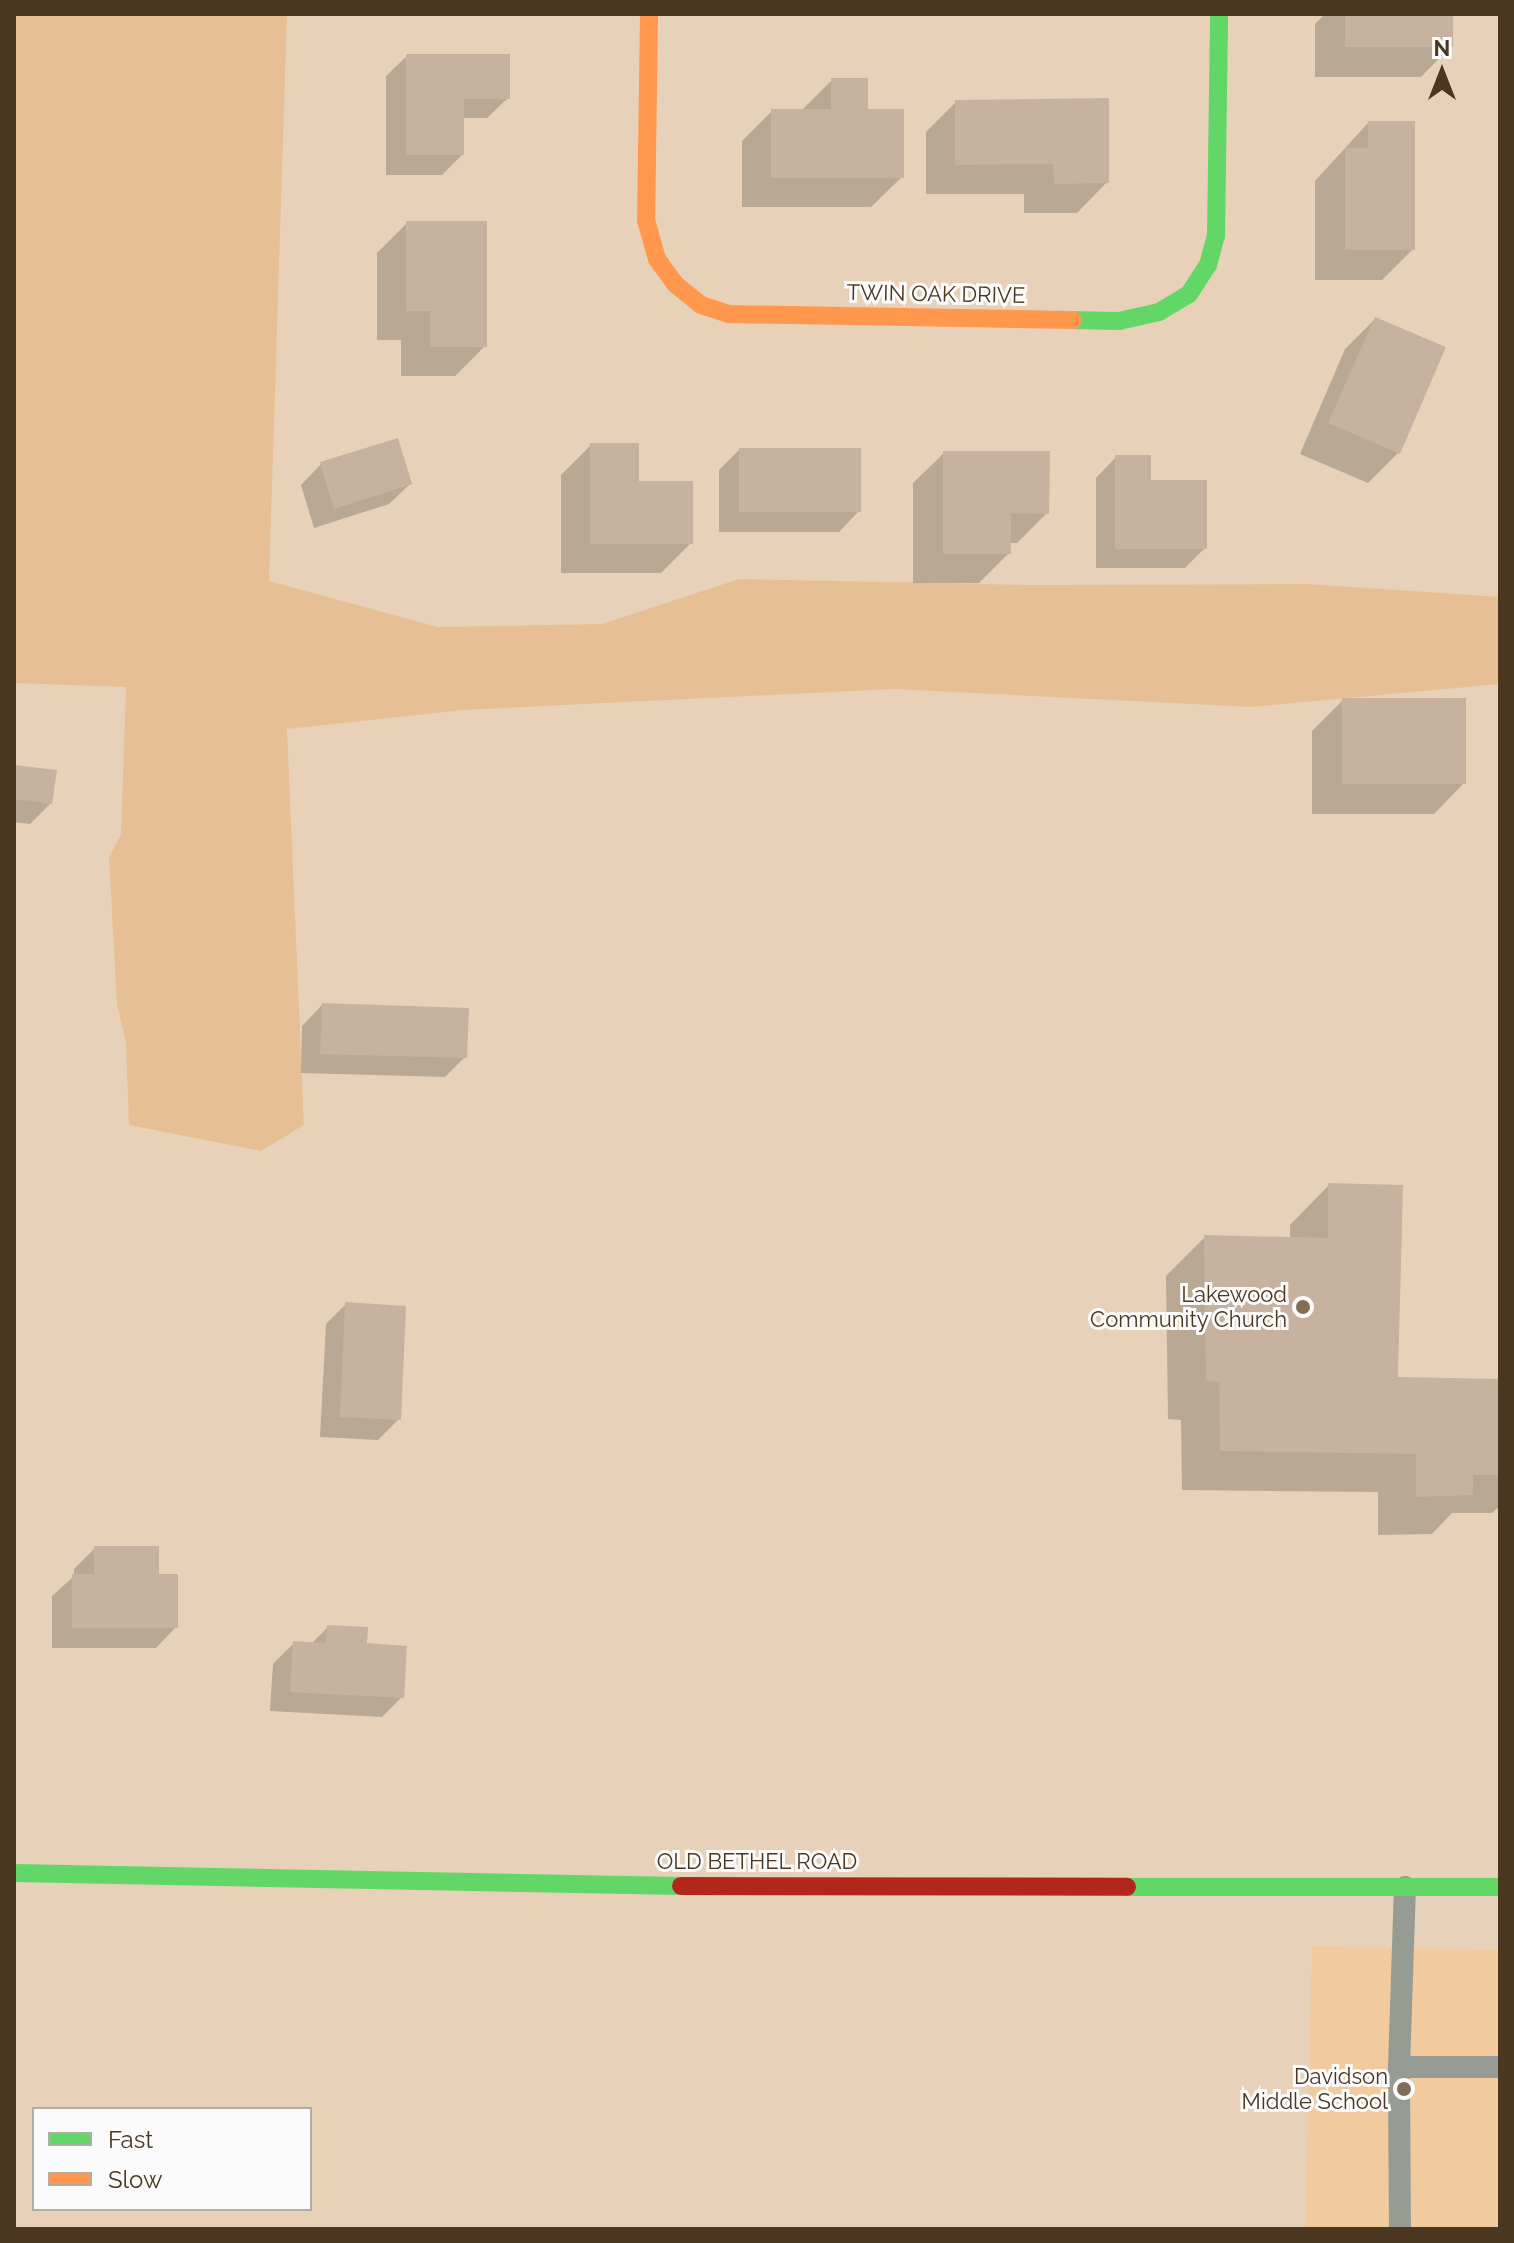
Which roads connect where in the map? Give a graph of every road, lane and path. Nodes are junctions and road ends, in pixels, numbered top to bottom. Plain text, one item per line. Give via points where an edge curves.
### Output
1 (649, 14) edge
2 (1219, 14) edge
3 (14, 1873) edge
4 (1405, 1887) junction
5 (1500, 1887) edge
6 (1399, 2067) junction
7 (1500, 2067) edge
8 (1400, 2229) edge

1 - 2 street, TWIN OAK DRIVE via 647,228 666,272 701,305 728,314 1119,321 1159,312 1189,294 1208,265 1216,236
3 - 4 street, OLD BETHEL ROAD via 713,1887
4 - 5 street, OLD BETHEL ROAD
4 - 6 lane
6 - 7 lane
6 - 8 lane

